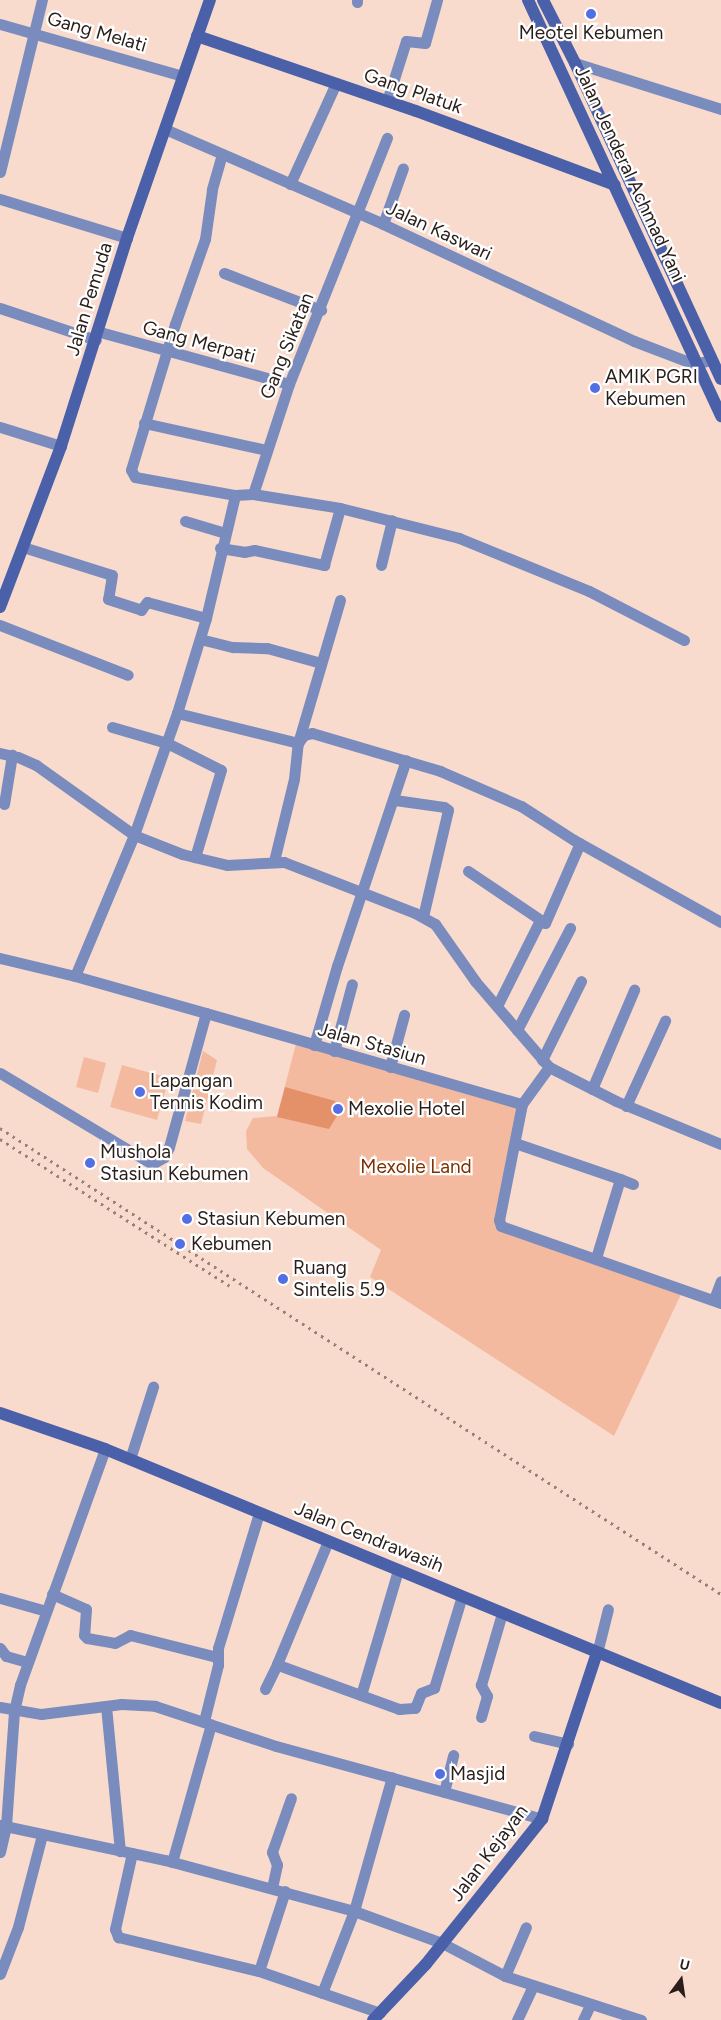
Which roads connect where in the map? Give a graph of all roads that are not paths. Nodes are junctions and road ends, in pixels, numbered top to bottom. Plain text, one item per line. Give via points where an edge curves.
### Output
1 (42, 0) edge
2 (210, 0) edge
3 (437, 0) edge
4 (528, 0) edge
5 (543, 0) edge
6 (0, 24) edge
7 (33, 32) junction
8 (197, 36) junction
9 (575, 63) junction
10 (183, 76) junction
11 (336, 83) junction
12 (387, 101) junction
13 (721, 110) edge
14 (165, 129) junction
15 (387, 138) dead end
16 (222, 154) junction
17 (403, 168) dead end
18 (0, 172) edge
19 (290, 184) junction
20 (616, 185) junction
21 (0, 199) edge
22 (358, 213) junction
23 (382, 224) junction
24 (127, 238) junction
25 (224, 273) dead end
26 (0, 308) edge
27 (321, 310) junction
28 (98, 336) junction
29 (166, 352) junction
30 (712, 360) junction
31 (698, 364) junction
32 (721, 379) edge
33 (289, 384) junction
34 (721, 416) edge
35 (144, 423) junction
36 (0, 427) edge
37 (61, 446) junction
38 (267, 450) junction
39 (253, 494) junction
40 (235, 495) junction
41 (340, 508) junction
42 (392, 520) junction
43 (185, 521) dead end
44 (225, 532) junction
45 (23, 546) junction
46 (220, 548) junction
47 (381, 565) dead end
48 (340, 600) dead end
49 (0, 607) edge
50 (206, 618) junction
51 (0, 625) edge
52 (200, 639) junction
53 (684, 640) dead end
54 (320, 663) junction
55 (128, 675) dead end
56 (177, 714) junction
57 (112, 727) dead end
58 (167, 743) junction
59 (298, 743) junction
60 (0, 753) edge
61 (12, 756) junction
62 (406, 760) junction
63 (395, 800) junction
64 (4, 804) dead end
65 (134, 835) junction
66 (580, 843) junction
67 (195, 857) junction
68 (274, 861) junction
69 (468, 871) dead end
70 (364, 891) junction
71 (423, 917) junction
72 (539, 922) junction
73 (721, 922) edge
74 (570, 928) dead end
75 (0, 958) edge
76 (75, 976) junction
77 (581, 981) dead end
78 (352, 984) dead end
79 (634, 990) dead end
80 (497, 1006) junction
81 (206, 1014) junction
82 (404, 1015) dead end
83 (665, 1021) dead end
84 (517, 1030) junction
85 (314, 1045) junction
86 (334, 1051) junction
87 (545, 1063) junction
88 (390, 1067) junction
89 (0, 1073) edge
90 (592, 1089) junction
91 (522, 1104) junction
92 (626, 1106) junction
93 (515, 1143) junction
94 (721, 1144) edge
95 (620, 1180) junction
96 (633, 1184) dead end
97 (596, 1258) junction
98 (721, 1281) edge
99 (718, 1301) edge
100 (153, 1387) dead end
101 (1, 1417) edge
102 (105, 1449) junction
103 (130, 1459) junction
104 (259, 1512) junction
105 (328, 1541) junction
106 (398, 1570) junction
107 (52, 1594) junction
108 (462, 1596) junction
109 (0, 1598) edge
110 (608, 1609) dead end
111 (46, 1611) junction
112 (502, 1613) junction
113 (0, 1648) edge
114 (597, 1653) junction
115 (217, 1657) junction
116 (27, 1662) junction
117 (276, 1664) junction
118 (266, 1689) dead end
119 (361, 1695) junction
120 (721, 1703) edge
121 (106, 1706) junction
122 (0, 1707) edge
123 (14, 1711) junction
124 (481, 1717) dead end
125 (208, 1723) junction
126 (534, 1736) dead end
127 (568, 1744) junction
128 (453, 1755) dead end
129 (392, 1778) junction
130 (444, 1792) junction
131 (291, 1798) dead end
132 (542, 1819) junction
133 (3, 1826) edge
134 (42, 1835) junction
135 (120, 1851) junction
136 (0, 1852) edge
137 (132, 1853) junction
138 (172, 1862) junction
139 (272, 1888) junction
140 (285, 1891) junction
141 (354, 1911) junction
142 (526, 1928) dead end
143 (442, 1943) junction
144 (4, 1952) edge
145 (259, 1970) junction
146 (0, 1974) edge
147 (505, 1976) junction
148 (533, 1986) junction
149 (322, 1993) junction
150 (590, 2005) junction
151 (376, 2016) edge
152 (517, 2020) edge
153 (583, 2020) edge
154 (641, 2020) edge

1 - 7 street
2 - 8 main road, Jalan Pemuda
3 - 12 street via 425,43 406,40
4 - 20 main road, Jalan Jenderal Achmad Yani
5 - 9 main road, Jalan Jenderal Achmad Yani
6 - 7 street, Gang Melati
7 - 10 street, Gang Melati
7 - 18 street
8 - 10 main road, Jalan Pemuda
8 - 11 main road, Gang Platuk
9 - 13 street
9 - 30 main road, Jalan Jenderal Achmad Yani
10 - 14 main road, Jalan Pemuda
11 - 12 main road, Gang Platuk
11 - 19 street
12 - 20 main road, Gang Platuk
14 - 16 street, Jalan Kaswari
14 - 24 main road, Jalan Pemuda
15 - 22 street, Gang Sikatan
16 - 19 street, Jalan Kaswari
16 - 29 street via 212,190 205,239
17 - 23 street
19 - 22 street, Jalan Kaswari
20 - 31 main road, Jalan Jenderal Achmad Yani
21 - 24 street
22 - 23 street, Jalan Kaswari
22 - 27 street, Gang Sikatan
23 - 31 street, Jalan Kaswari via 627,338
24 - 28 main road, Jalan Pemuda
25 - 27 street
26 - 28 street, Gang Merpati
27 - 33 street, Gang Sikatan
28 - 29 street, Gang Merpati
28 - 37 main road, Jalan Pemuda
29 - 33 street, Gang Merpati
29 - 35 street
30 - 31 street
30 - 32 main road, Jalan Jenderal Achmad Yani
31 - 34 main road, Jalan Jenderal Achmad Yani
33 - 38 street, Gang Sikatan
35 - 38 street
35 - 40 street via 131,474
36 - 37 street
37 - 45 main road, Jalan Pemuda
38 - 39 street, Gang Sikatan
39 - 40 street
39 - 41 street
40 - 44 street
41 - 42 street
41 - 46 street via 324,564 254,550 244,552
42 - 47 street
42 - 53 street via 459,538 589,590
43 - 44 street
44 - 46 street
45 - 49 main road, Jalan Pemuda
45 - 50 street via 112,575 108,598 141,610 146,602
46 - 50 street
48 - 54 street
50 - 52 street
51 - 55 street
52 - 54 street via 233,647 267,648
52 - 56 street
54 - 59 street
56 - 58 street
56 - 59 street
57 - 58 street
58 - 65 street
58 - 67 street via 220,770
59 - 62 street via 304,735 312,733
59 - 68 street via 294,779
60 - 61 street
61 - 64 street
61 - 65 street via 36,765
62 - 63 street
62 - 66 street via 440,770 521,806
63 - 70 street
63 - 71 street via 448,810
65 - 67 street
65 - 76 street
66 - 72 street via 546,923
66 - 73 street
67 - 68 street via 237,865
68 - 70 street
69 - 72 street
70 - 71 street
70 - 85 street
71 - 80 street via 435,924 450,941 475,980
72 - 80 street
74 - 84 street
75 - 76 street, Jalan Stasiun
76 - 81 street, Jalan Stasiun
77 - 87 street
78 - 86 street
79 - 90 street
80 - 84 street
81 - 85 street, Jalan Stasiun
81 - 89 street via 169,1148 164,1157 152,1164
82 - 88 street
83 - 92 street
84 - 87 street
85 - 86 street, Jalan Stasiun
86 - 88 street, Jalan Stasiun
87 - 90 street
87 - 91 street
88 - 91 street, Jalan Stasiun
90 - 92 street
91 - 93 street
92 - 94 street
93 - 95 street
93 - 97 street via 499,1223
95 - 96 street
95 - 97 street
97 - 99 street
98 - 99 street
100 - 103 street
101 - 102 main road, Jalan Cendrawasih
102 - 103 main road, Jalan Cendrawasih
102 - 107 street
103 - 104 main road, Jalan Cendrawasih
104 - 105 main road, Jalan Cendrawasih
104 - 115 street
105 - 106 main road, Jalan Cendrawasih
105 - 117 street
106 - 108 main road, Jalan Cendrawasih
106 - 119 street
107 - 111 street
107 - 115 street via 86,1609 84,1635 87,1638 115,1644 130,1635
108 - 112 main road, Jalan Cendrawasih
108 - 119 street via 434,1688 421,1693 415,1708 399,1709
109 - 111 street
110 - 114 street
111 - 116 street
112 - 114 main road, Jalan Cendrawasih
112 - 124 street via 481,1685 486,1696
113 - 116 street via 6,1656
114 - 120 main road, Jalan Cendrawasih
114 - 127 main road, Jalan Kejayan
115 - 125 street
116 - 123 street
117 - 118 street
117 - 119 street
121 - 123 street via 41,1714
121 - 125 street via 155,1706
121 - 135 street
122 - 123 street
123 - 133 street
125 - 129 street
125 - 138 street
126 - 127 street
127 - 132 main road, Jalan Kejayan
128 - 130 street
129 - 130 street
129 - 141 street
130 - 132 street
131 - 139 street via 272,1852 277,1865
132 - 143 main road, Jalan Kejayan
133 - 134 street
133 - 136 street
134 - 135 street
134 - 144 street
135 - 137 street
137 - 138 street
137 - 145 street via 115,1929 118,1937
138 - 139 street
139 - 140 street
140 - 141 street
140 - 145 street
141 - 143 street
141 - 149 street
142 - 147 street
143 - 147 street
143 - 151 main road, Jalan Kejayan
144 - 146 street
145 - 149 street
147 - 148 street
148 - 150 street
148 - 152 street
149 - 151 street
150 - 153 street
150 - 154 street

